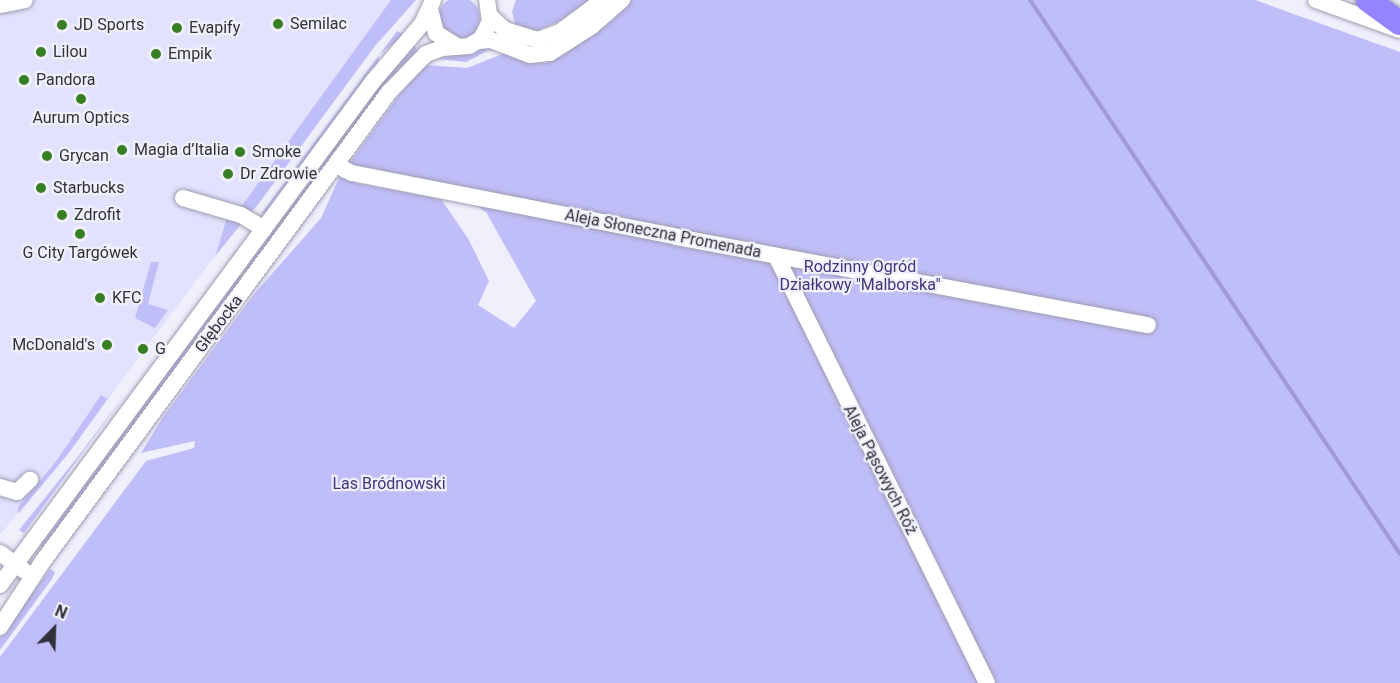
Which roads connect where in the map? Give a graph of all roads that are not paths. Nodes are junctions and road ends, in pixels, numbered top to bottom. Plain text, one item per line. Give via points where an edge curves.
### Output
1 (24, 0) edge
2 (603, 0) edge
3 (621, 0) edge
4 (1316, 0) edge
5 (1368, 0) edge
6 (432, 4) edge
7 (0, 5) edge
8 (488, 5) edge
9 (1400, 23) edge
10 (1400, 30) edge
11 (478, 41) junction
12 (457, 46) junction
13 (336, 165) junction
14 (183, 198) dead end
15 (264, 230) junction
16 (776, 256) junction
17 (1148, 325) dead end
18 (26, 477) dead end
19 (0, 486) edge
20 (0, 553) edge
21 (5, 575) edge
22 (30, 583) junction
23 (0, 627) edge
24 (987, 683) edge

1 - 7 street
2 - 8 street via 560,32 538,40 505,30
3 - 11 street via 584,32 550,53 530,55 491,40
4 - 10 street
5 - 9 highway
6 - 12 street, Głębocka via 436,33
6 - 15 street, Głębocka
8 - 11 street via 487,30
11 - 12 street, Głębocka
12 - 13 street, Głębocka via 433,50 413,64
13 - 16 street, Aleja Słoneczna Promenada via 352,173
13 - 22 street, Głębocka
14 - 15 street via 241,215
15 - 21 street, Głębocka
16 - 17 street, Aleja Słoneczna Promenada
16 - 24 street, Aleja Pąsowych Róż
18 - 19 street via 17,492
20 - 21 street
21 - 22 street via 20,587
22 - 23 street, Głębocka

